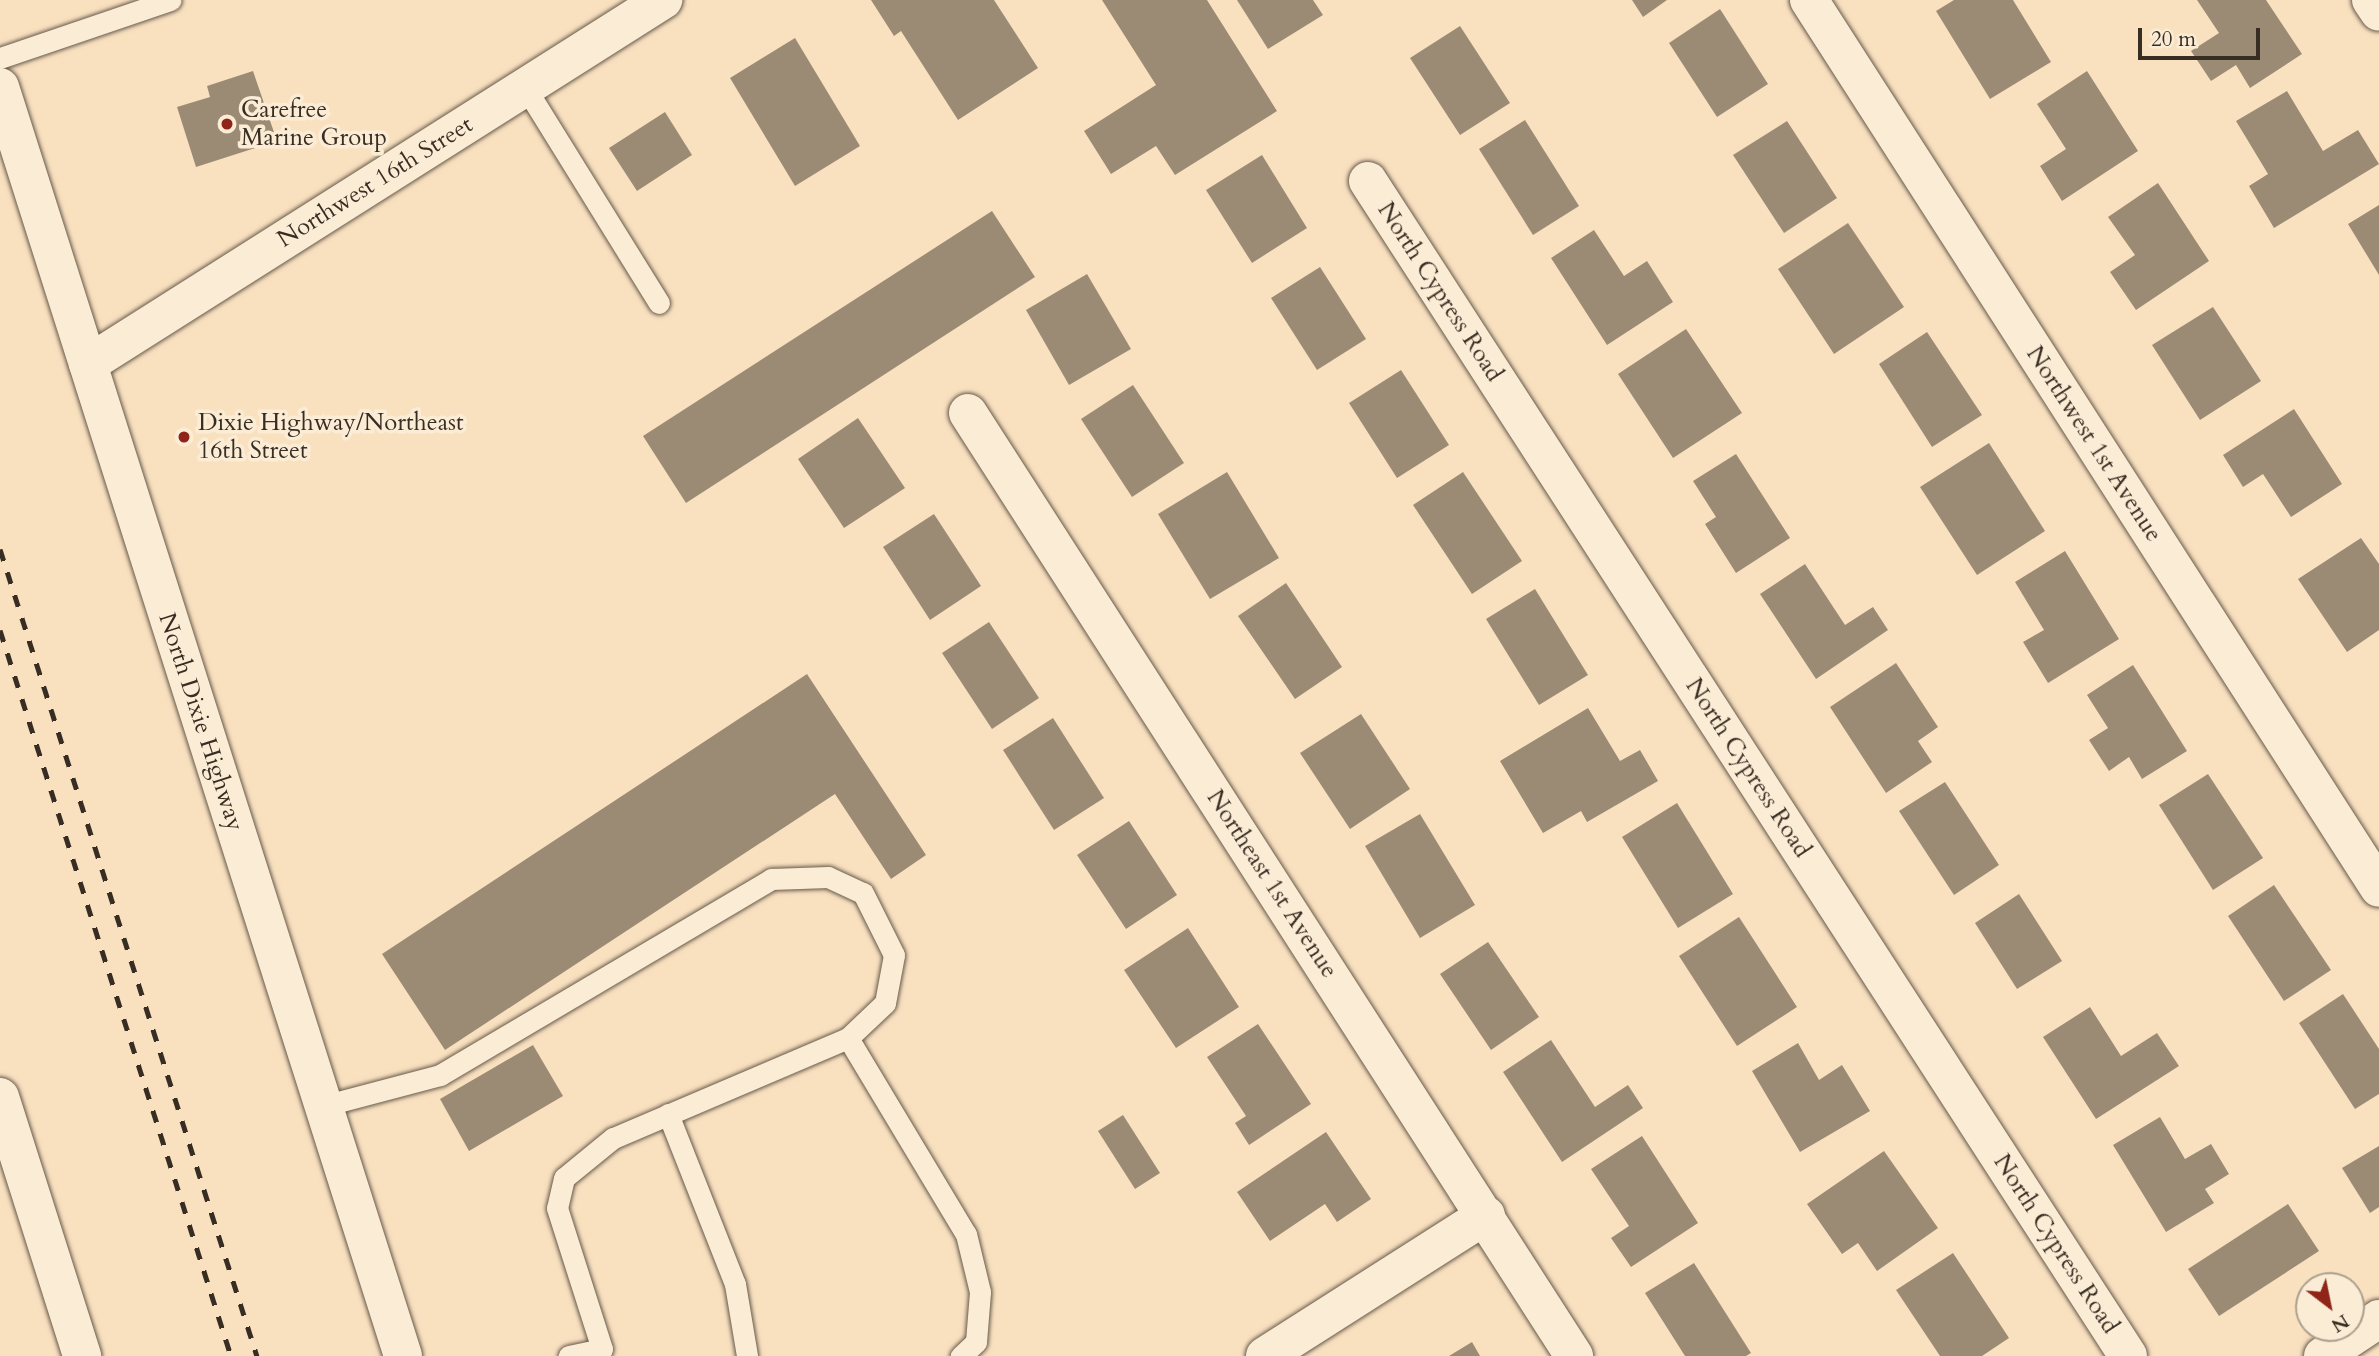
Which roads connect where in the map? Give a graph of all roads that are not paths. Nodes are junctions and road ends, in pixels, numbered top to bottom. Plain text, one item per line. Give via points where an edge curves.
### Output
1 (170, 0) edge
2 (663, 0) edge
3 (1809, 0) edge
4 (2371, 0) edge
5 (2379, 12) edge
6 (0, 58) edge
7 (0, 87) edge
8 (524, 88) junction
9 (1368, 181) dead end
10 (659, 303) dead end
11 (88, 364) junction
12 (968, 413) dead end
13 (2379, 888) edge
14 (848, 1038) junction
15 (0, 1097) edge
16 (323, 1105) junction
17 (668, 1114) junction
18 (1486, 1215) junction
19 (2379, 1319) edge
20 (603, 1353) edge
21 (82, 1356) edge
22 (403, 1356) edge
23 (569, 1356) edge
24 (747, 1356) edge
25 (961, 1356) edge
26 (1265, 1356) edge
27 (1574, 1356) edge
28 (2128, 1356) edge
29 (2323, 1356) edge

1 - 6 lane
2 - 8 street, Northwest 16th Street
3 - 13 street, Northwest 1st Avenue
4 - 5 street
7 - 11 street, North Dixie Highway
8 - 10 lane
8 - 11 street, Northwest 16th Street
9 - 28 street, North Cypress Road
11 - 16 street, North Dixie Highway
12 - 18 street, Northeast 1st Avenue
14 - 16 lane via 885,1003 894,956 882,930 863,893 828,877 771,880 440,1075
14 - 17 lane
14 - 25 lane via 966,1234 980,1292 976,1342
15 - 21 street
16 - 22 street, North Dixie Highway
17 - 20 lane via 613,1138 564,1178 557,1208
17 - 24 lane via 735,1284
18 - 26 street
18 - 27 street, Northeast 1st Avenue
19 - 29 street
20 - 23 lane

